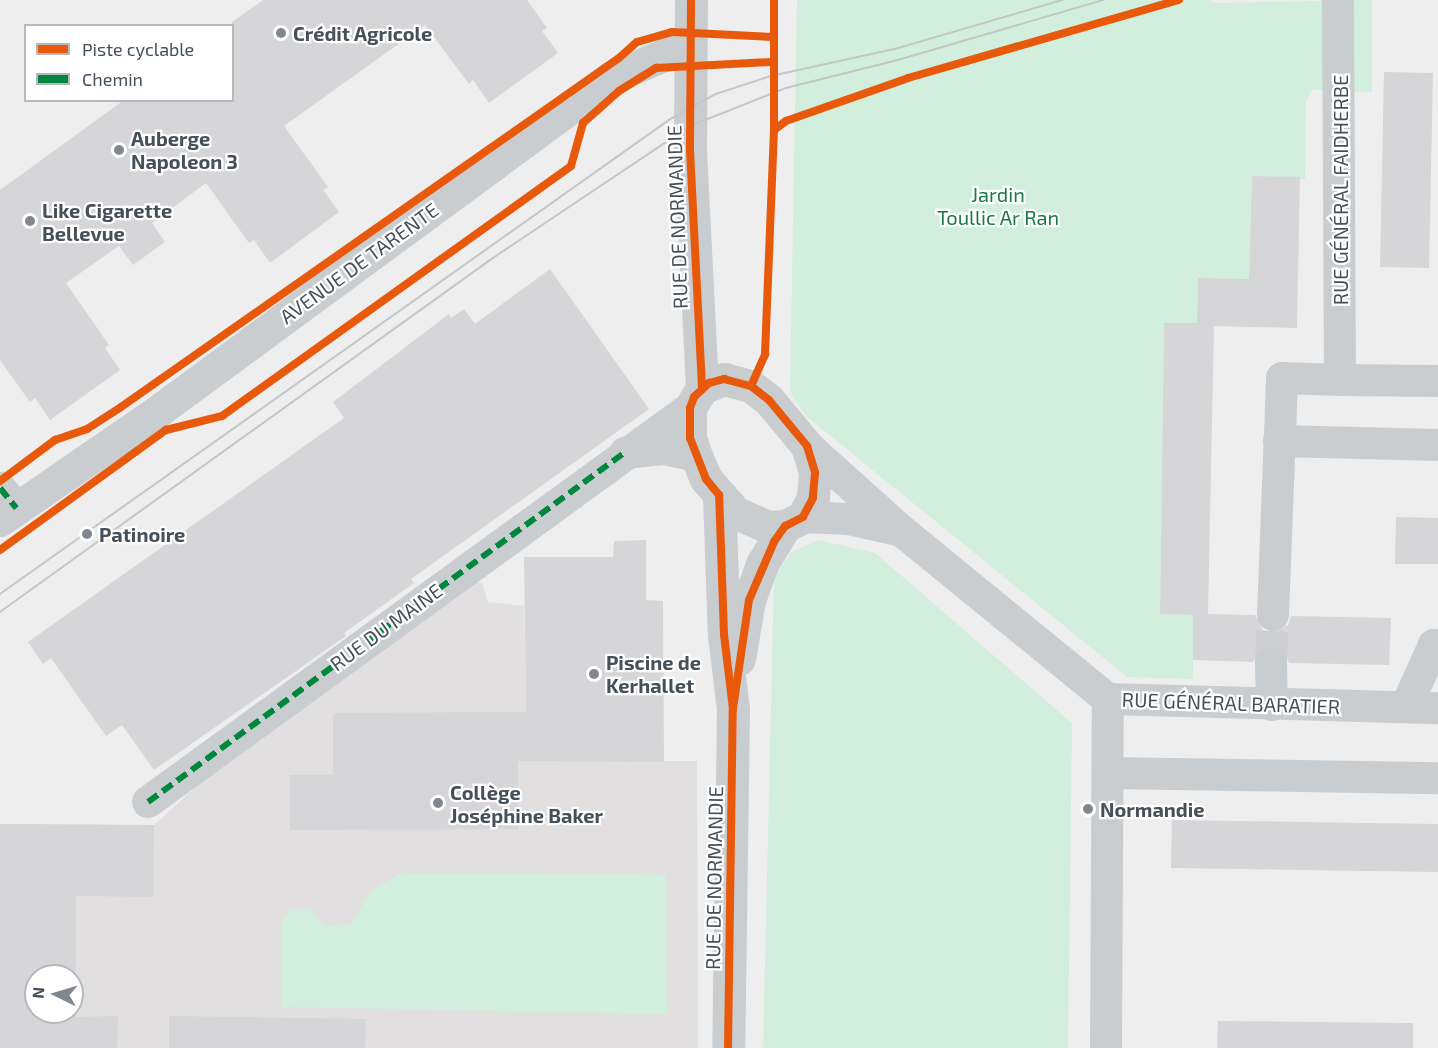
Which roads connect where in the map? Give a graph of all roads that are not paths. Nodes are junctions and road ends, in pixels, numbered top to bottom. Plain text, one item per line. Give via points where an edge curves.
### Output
1 (691, 0) edge
2 (1338, 0) edge
3 (690, 44) junction
4 (1340, 380) junction
5 (1438, 381) edge
6 (696, 398) junction
7 (1279, 441) junction
8 (1438, 445) edge
9 (807, 446) junction
10 (624, 453) junction
11 (696, 456) junction
12 (718, 495) junction
13 (5, 505) edge
14 (794, 521) junction
15 (903, 532) junction
16 (1273, 615) tunnel mouth
17 (1438, 645) edge
18 (1271, 663) tunnel mouth
19 (1108, 699) junction
20 (1272, 705) junction
21 (1406, 707) junction
22 (1438, 708) edge
23 (733, 709) junction
24 (1108, 773) junction
25 (1438, 778) edge
26 (148, 802) dead end
27 (728, 1048) edge
28 (1106, 1048) edge

1 - 3 street
2 - 4 street, RUE GÉNÉRAL FAIDHERBE
3 - 6 street, RUE DE NORMANDIE
3 - 13 street, AVENUE DE TARENTE via 612,77 158,411
4 - 5 street
4 - 7 street via 1282,378
6 - 9 street via 724,379 751,386 770,400
6 - 10 street, RUE DU MAINE
6 - 11 street via 690,438
7 - 8 street
7 - 16 street
9 - 14 street via 815,473 813,498
9 - 15 street, RUE GÉNÉRAL BARATIER
10 - 11 street via 664,449
10 - 26 street, RUE DU MAINE
11 - 12 street
12 - 14 street via 749,519 768,527
12 - 23 street, RUE DE NORMANDIE via 724,635
14 - 15 street, RUE GÉNÉRAL BARATIER via 848,519
14 - 23 street, RUE DE NORMANDIE via 762,564 749,600
15 - 19 street, RUE GÉNÉRAL BARATIER
17 - 21 street via 1434,645
18 - 20 street
19 - 20 street, RUE GÉNÉRAL BARATIER
19 - 24 street
20 - 21 street, RUE GÉNÉRAL BARATIER
21 - 22 street, RUE GÉNÉRAL BARATIER
23 - 27 street, RUE DE NORMANDIE
24 - 25 street
24 - 28 street

